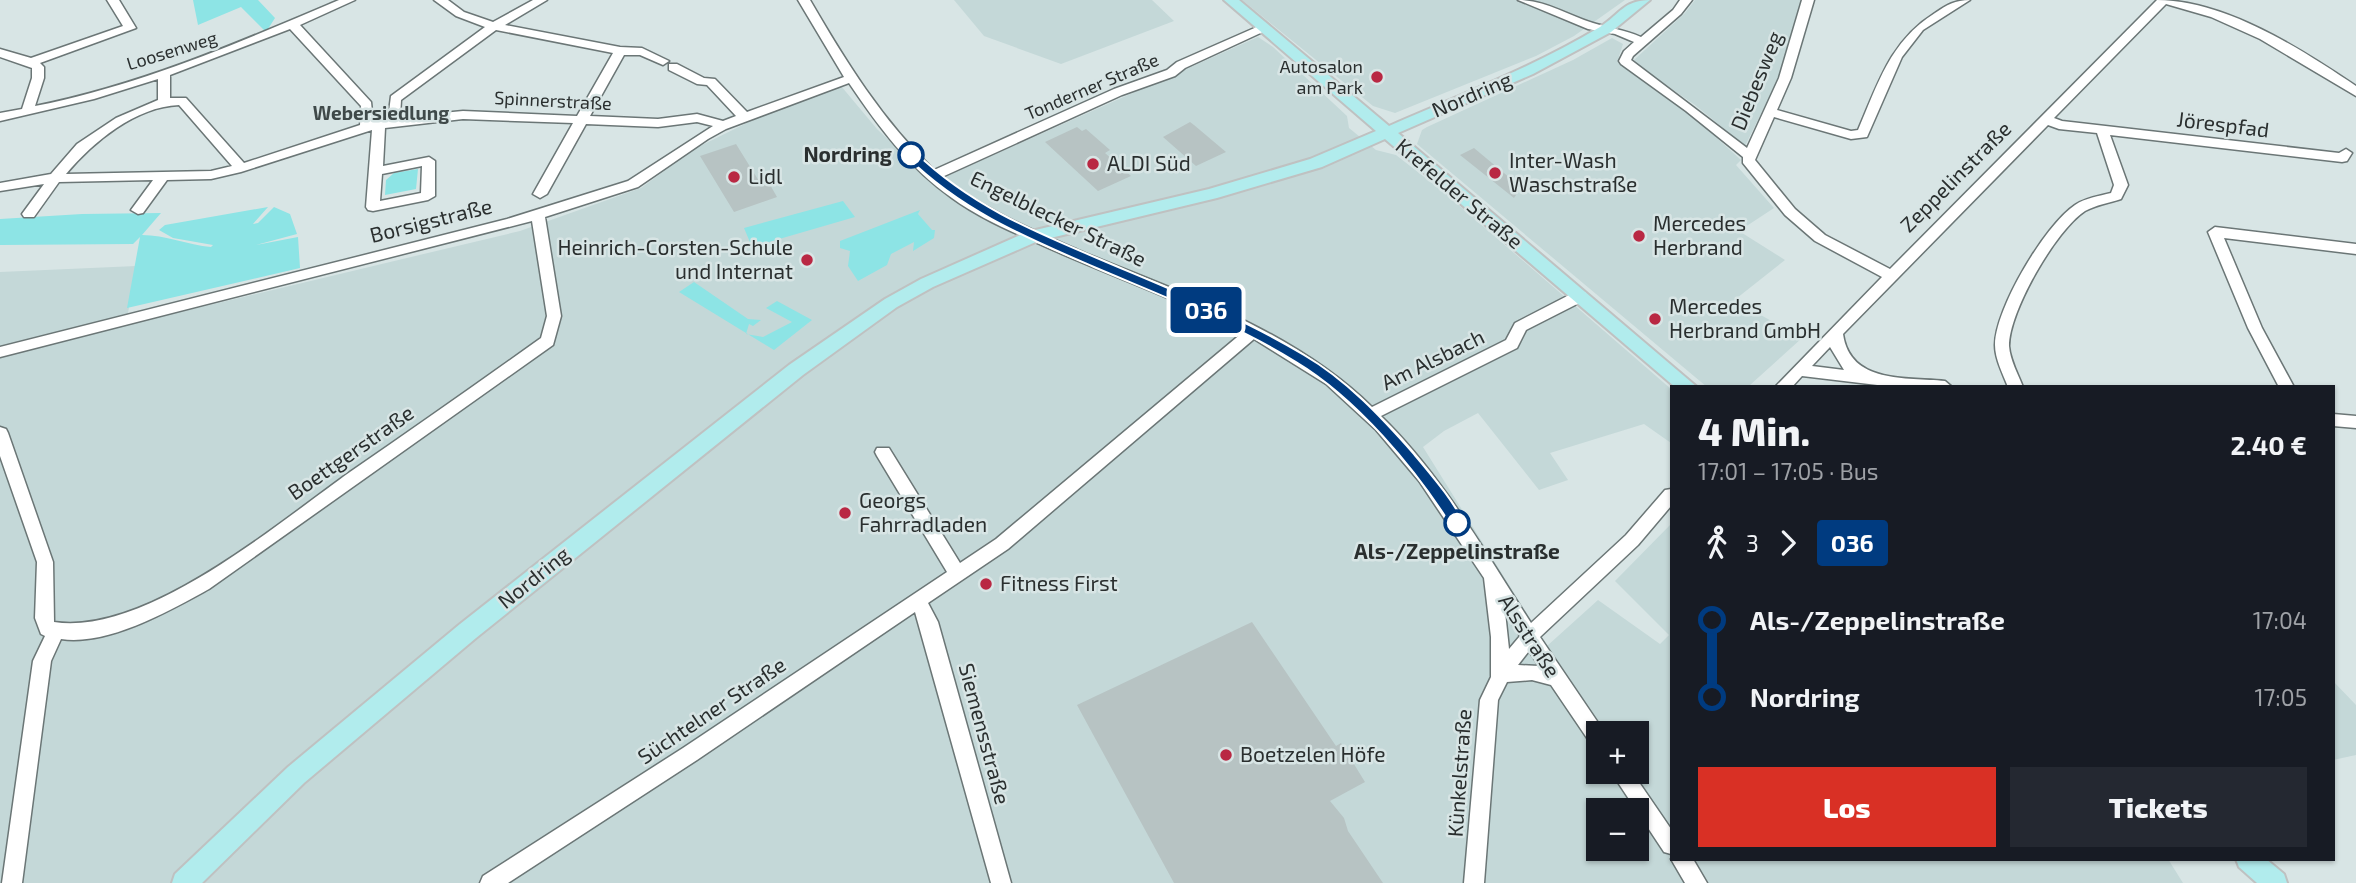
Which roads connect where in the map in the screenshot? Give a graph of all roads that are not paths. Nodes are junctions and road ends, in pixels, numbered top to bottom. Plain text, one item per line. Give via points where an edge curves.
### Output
1 (113, 0) edge
2 (349, 0) edge
3 (439, 0) edge
4 (541, 0) edge
5 (804, 0) edge
6 (1231, 0) edge
7 (1524, 0) edge
8 (1643, 0) edge
9 (1686, 0) edge
10 (1808, 0) edge
11 (1964, 0) edge
12 (2164, 0) edge
13 (293, 24) junction
14 (494, 26) junction
15 (1263, 28) junction
16 (1606, 29) junction
17 (1641, 41) junction
18 (620, 51) junction
19 (0, 53) edge
20 (32, 62) junction
21 (164, 72) junction
22 (852, 78) junction
23 (2356, 92) edge
24 (164, 102) junction
25 (2061, 103) junction
26 (27, 112) junction
27 (1770, 112) junction
28 (0, 117) edge
29 (744, 117) junction
30 (2046, 118) junction
31 (583, 120) junction
32 (394, 122) junction
33 (373, 126) junction
34 (722, 127) junction
35 (2098, 129) junction
36 (1386, 132) junction
37 (2346, 153) dead end
38 (1748, 155) junction
39 (241, 168) junction
40 (376, 171) junction
41 (164, 175) junction
42 (933, 176) junction
43 (55, 178) junction
44 (0, 187) edge
45 (541, 194) dead end
46 (138, 210) dead end
47 (29, 214) dead end
48 (538, 214) junction
49 (1033, 236) junction
50 (2356, 249) edge
51 (1890, 275) junction
52 (1580, 296) junction
53 (1253, 332) junction
54 (1835, 332) junction
55 (0, 352) edge
56 (1867, 379) junction
57 (1786, 381) edge
58 (1686, 385) edge
59 (1926, 385) edge
60 (2015, 385) edge
61 (2286, 385) edge
62 (1371, 414) junction
63 (0, 433) edge
64 (883, 452) dead end
65 (1670, 496) edge
66 (957, 574) junction
67 (1491, 575) junction
68 (918, 600) junction
69 (56, 631) junction
70 (1528, 635) junction
71 (1499, 674) junction
72 (1556, 678) junction
73 (1586, 721) edge
74 (1629, 784) edge
75 (1670, 844) edge
76 (1682, 861) edge
77 (2250, 861) edge
78 (12, 883) edge
79 (184, 883) edge
80 (490, 883) edge
81 (1001, 883) edge
82 (1474, 883) edge
83 (1697, 883) edge
84 (2275, 883) edge

1 - 20 street via 130,28
2 - 13 street, Loosenweg
3 - 14 street via 460,14
4 - 14 street
5 - 22 street, Engelblecker Straße
6 - 15 main road, Krefelder Straße
7 - 16 street
8 - 16 main road, Nordring
9 - 17 street
10 - 27 street, Diebesweg via 1786,78
11 - 27 street via 1919,28 1896,56 1863,134 1851,135
12 - 23 street via 2247,29 2302,56
12 - 25 street, Zeppelinstraße
13 - 21 street, Loosenweg
13 - 33 street via 368,104
14 - 18 street
14 - 32 street via 395,99
15 - 36 main road, Krefelder Straße
15 - 42 street, Tonderner Straße
16 - 17 street
16 - 36 main road, Nordring via 1528,71
17 - 38 street via 1625,57 1628,65
18 - 29 street via 642,52 711,82
18 - 31 street
19 - 20 street
20 - 26 street via 38,67 38,78
21 - 24 street
21 - 26 street, Loosenweg
22 - 29 street, Borsigstraße
22 - 42 street, Engelblecker Straße via 910,154
24 - 39 street via 182,101
24 - 43 street via 120,121 82,147
25 - 30 street, Zeppelinstraße
25 - 35 street via 2078,122
26 - 28 street, Loosenweg
27 - 38 street, Diebesweg
29 - 34 street, Borsigstraße
30 - 35 street, Jörespfad via 2059,125
30 - 51 street, Zeppelinstraße
31 - 32 street, Spinnerstraße via 463,115
31 - 34 street, Spinnerstraße via 658,123 697,118
31 - 45 street
32 - 33 street, Spinnerstraße
33 - 39 street, Spinnerstraße
33 - 40 street
34 - 48 street, Borsigstraße via 633,184
35 - 37 street, Jörespfad via 2342,158
35 - 60 street via 2121,185 2116,197 2078,210 2031,271 2007,318 2002,346
36 - 49 main road, Nordring via 1272,177
36 - 52 main road, Krefelder Straße
38 - 51 street, Diebesweg via 1750,165 1790,212 1820,238
39 - 41 street, Spinnerstraße via 211,175
40 - 40 street via 373,207 428,196 429,161
41 - 43 street, Spinnerstraße
41 - 46 street
42 - 49 street, Engelblecker Straße via 971,204
43 - 44 street, Spinnerstraße
43 - 47 street
48 - 55 street, Borsigstraße
48 - 69 street, Boettgerstraße via 554,316 548,341 178,599 79,633
49 - 53 street, Engelblecker Straße
49 - 79 main road, Nordring via 927,282 803,364 348,730 242,824
50 - 61 street via 2214,232 2255,328
51 - 54 street, Zeppelinstraße
52 - 58 main road, Krefelder Straße
52 - 62 street, Am Alsbach via 1520,327 1512,344
53 - 62 street, Alsstraße via 1302,359
53 - 66 street, Süchtelner Straße via 1002,544
54 - 56 street via 1843,362
54 - 57 street, Zeppelinstraße
56 - 57 street
56 - 59 street
62 - 67 street, Alsstraße via 1437,491
63 - 69 street via 46,562 44,618 47,629
64 - 66 street
65 - 70 street via 1631,540
66 - 68 street, Süchtelner Straße
67 - 70 street, Alsstraße
67 - 71 street via 1500,637
68 - 80 street, Süchtelner Straße
68 - 81 street, Siemensstraße via 929,622
69 - 78 street via 42,661
70 - 71 street, Künkelstraße
70 - 72 street, Alsstraße
71 - 72 street via 1532,672
71 - 82 street, Künkelstraße via 1489,700
72 - 73 street, Alsstraße
74 - 75 street
76 - 83 street
77 - 84 main road

